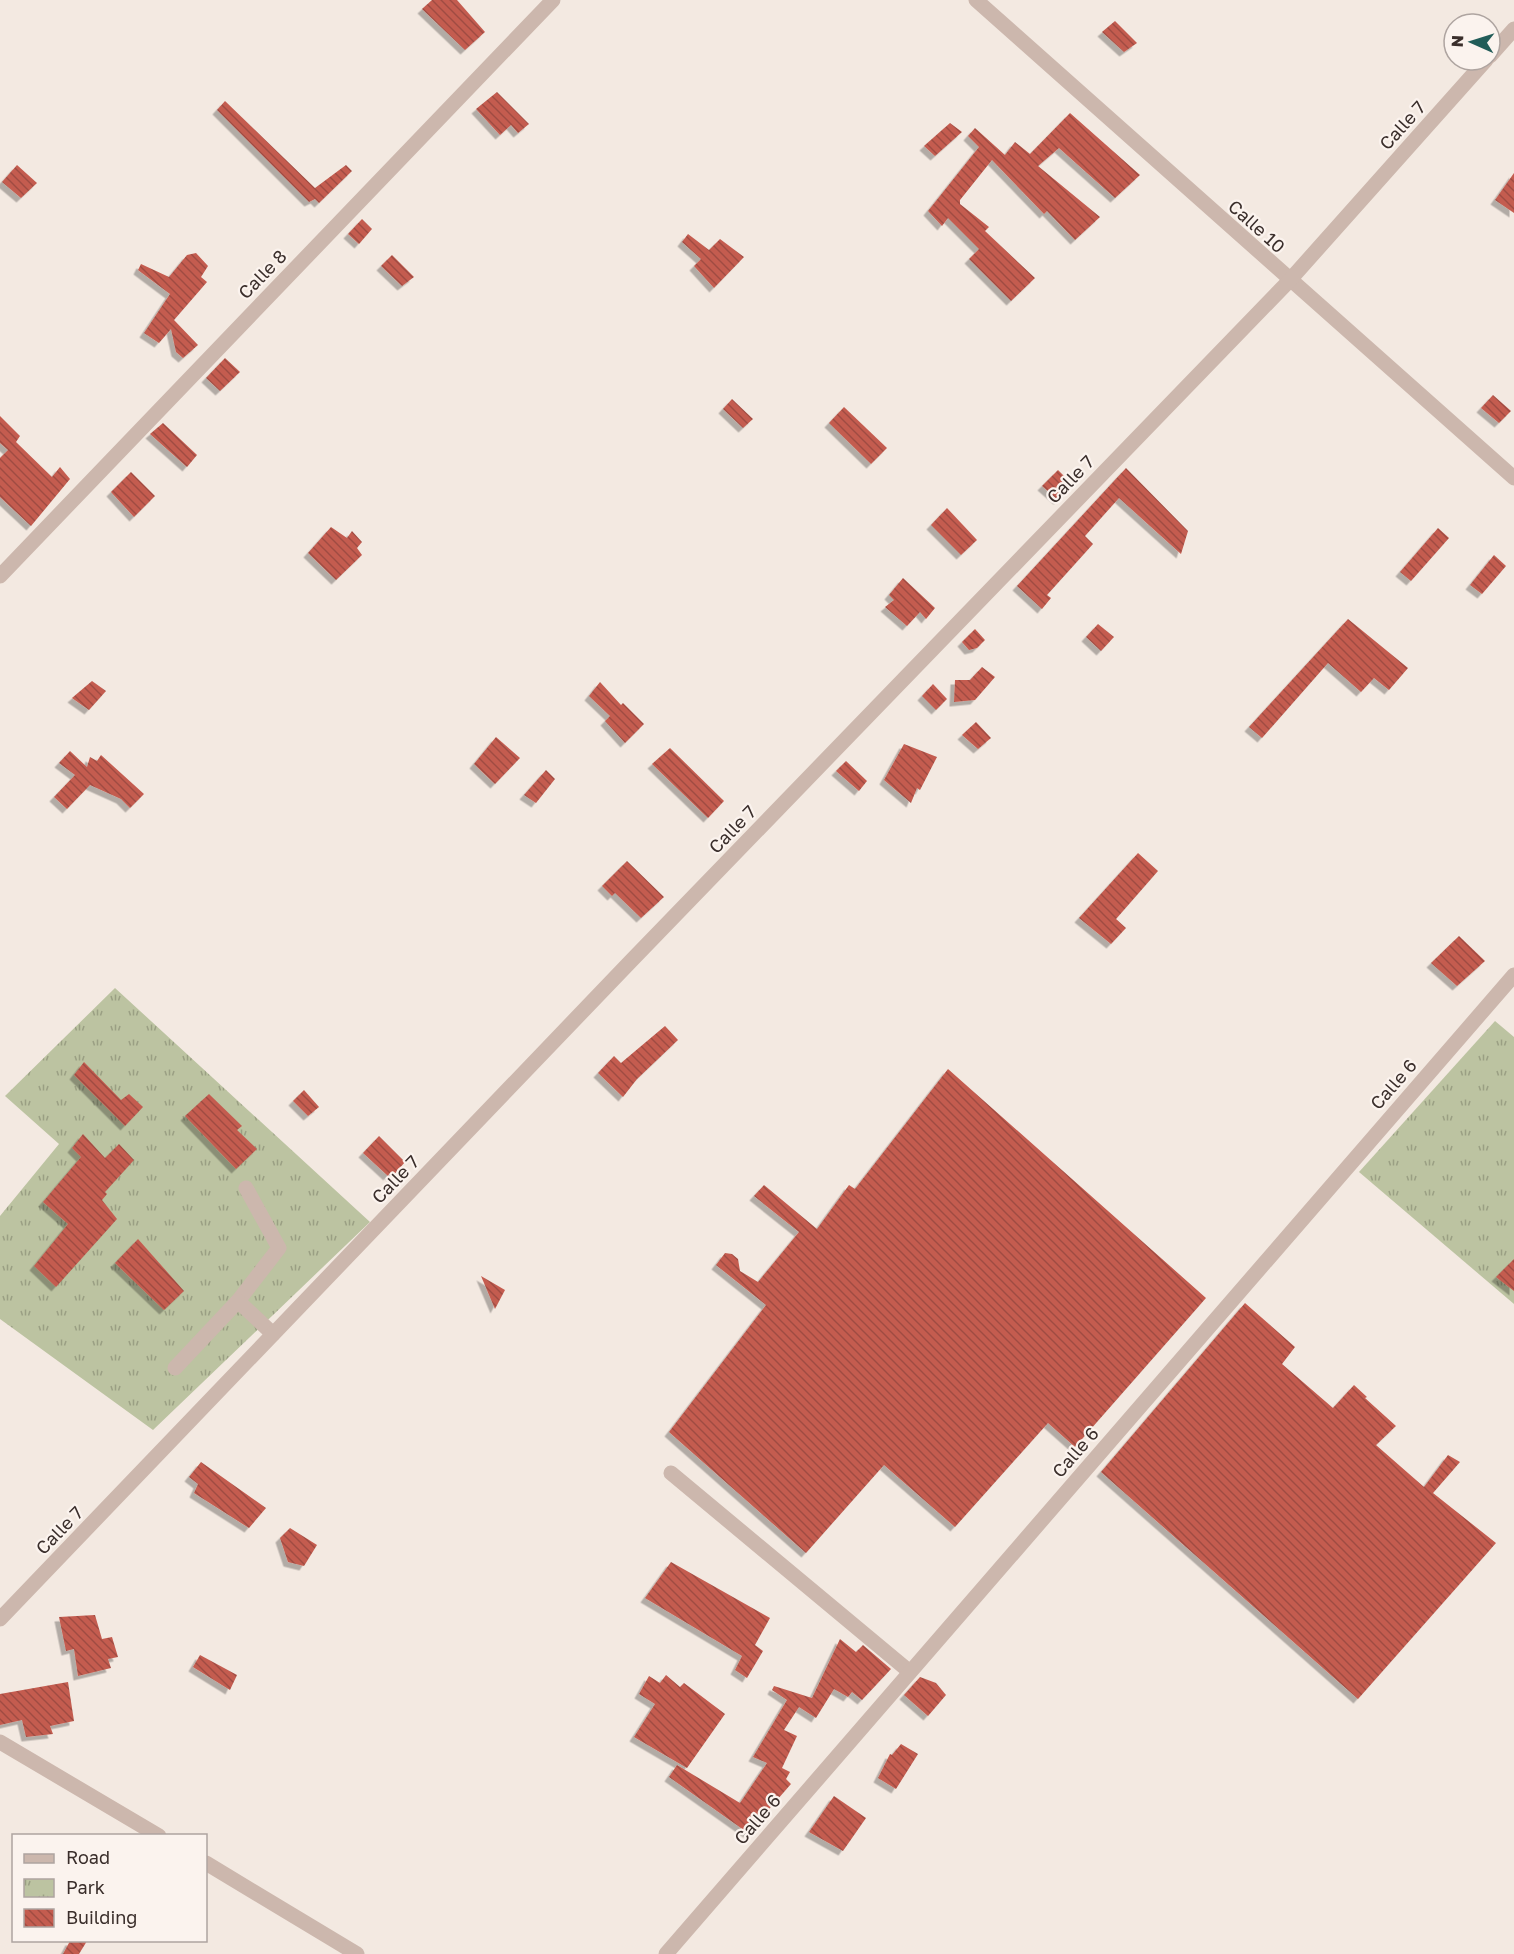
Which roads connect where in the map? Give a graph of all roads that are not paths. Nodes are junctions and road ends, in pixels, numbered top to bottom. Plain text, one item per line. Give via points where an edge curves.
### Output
1 (553, 0) edge
2 (976, 0) edge
3 (1514, 29) edge
4 (1502, 42) edge
5 (1475, 72) edge
6 (1289, 281) junction
7 (1514, 478) edge
8 (0, 576) edge
9 (1514, 975) edge
10 (246, 1188) dead end
11 (238, 1301) junction
12 (273, 1334) junction
13 (175, 1368) dead end
14 (671, 1473) dead end
15 (0, 1619) edge
16 (910, 1672) junction
17 (0, 1742) edge
18 (156, 1834) edge
19 (207, 1864) edge
20 (357, 1954) edge
21 (666, 1954) edge

1 - 8 street, Calle 8
2 - 6 street, Calle 10
3 - 4 street
5 - 6 street, Calle 7
6 - 7 street, Calle 10
6 - 12 street, Calle 7
9 - 16 street, Calle 6
10 - 11 street via 279,1248
11 - 12 street
11 - 13 street
12 - 15 street, Calle 7
14 - 16 street
16 - 21 street, Calle 6
17 - 18 street
19 - 20 street

